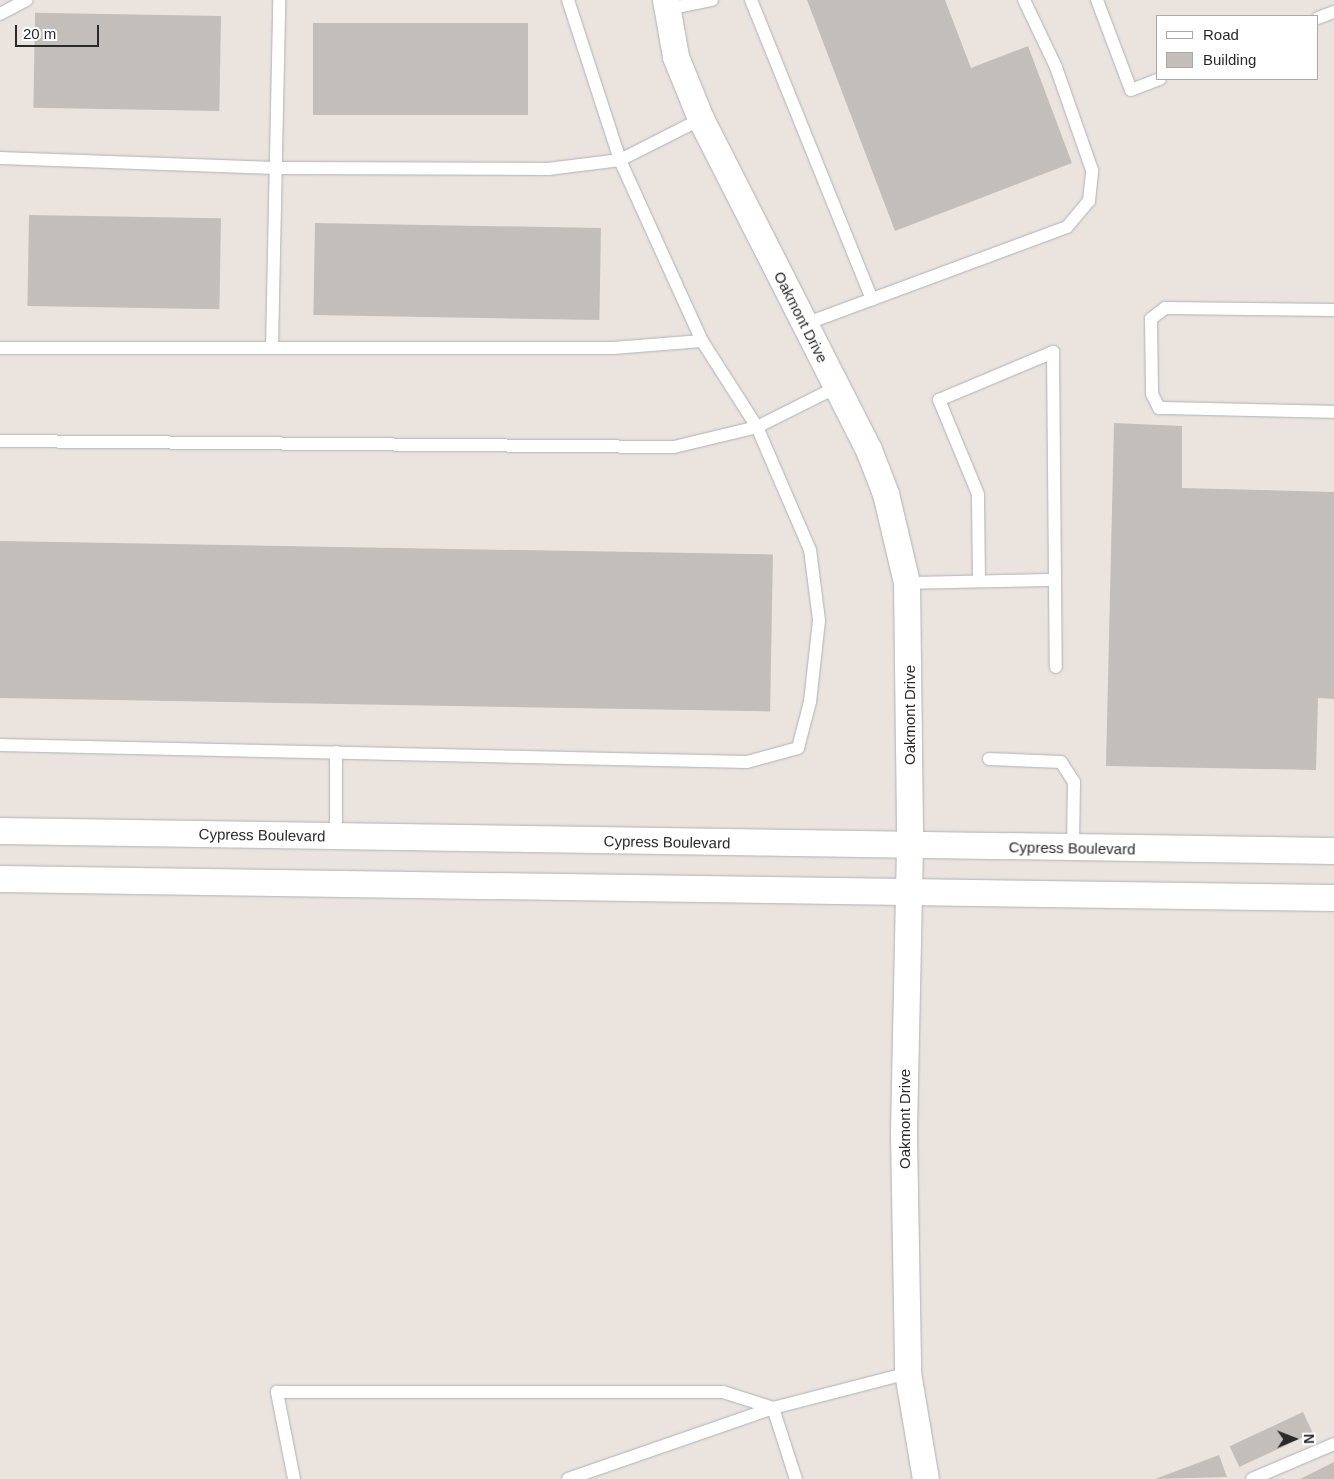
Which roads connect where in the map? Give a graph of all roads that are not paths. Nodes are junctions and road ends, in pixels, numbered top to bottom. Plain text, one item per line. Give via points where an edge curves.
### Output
1 (26, 0) edge
2 (279, 0) edge
3 (568, 0) edge
4 (712, 0) edge
5 (751, 0) edge
6 (1024, 0) edge
7 (1097, 0) edge
8 (667, 5) edge
9 (1334, 12) edge
10 (0, 14) edge
11 (1319, 18) edge
12 (1157, 80) edge
13 (702, 119) junction
14 (0, 158) edge
15 (620, 160) junction
16 (275, 168) junction
17 (872, 299) junction
18 (1334, 310) edge
19 (805, 324) junction
20 (702, 341) junction
21 (0, 348) edge
22 (272, 348) junction
23 (837, 387) junction
24 (1334, 412) edge
25 (757, 427) junction
26 (0, 441) edge
27 (1055, 580) junction
28 (979, 581) junction
29 (907, 583) junction
30 (1056, 666) dead end
31 (0, 745) edge
32 (336, 752) junction
33 (989, 759) dead end
34 (0, 831) edge
35 (336, 836) junction
36 (910, 846) junction
37 (1073, 847) junction
38 (1334, 851) edge
39 (0, 879) edge
40 (909, 894) junction
41 (1334, 898) edge
42 (908, 1373) junction
43 (773, 1408) junction
44 (1334, 1444) edge
45 (294, 1479) edge
46 (568, 1479) edge
47 (796, 1479) edge
48 (926, 1479) edge
49 (1252, 1479) edge

1 - 10 lane
2 - 16 lane
3 - 15 lane
4 - 8 lane
5 - 17 lane
6 - 17 lane via 1056,67 1092,170 1089,201 1067,226
7 - 12 lane via 1131,90
8 - 13 street, Oakmont Drive via 676,57
9 - 11 lane
13 - 15 lane
13 - 19 street, Oakmont Drive
14 - 16 lane
15 - 16 lane via 548,169
15 - 20 lane
16 - 22 lane
17 - 19 lane
18 - 24 lane via 1165,308 1151,319 1152,394 1159,408
19 - 23 street, Oakmont Drive
20 - 22 lane via 613,348
20 - 25 lane
21 - 22 lane
23 - 25 lane
23 - 29 street, Oakmont Drive via 886,494
25 - 26 lane via 674,447
25 - 32 lane via 810,550 819,620 810,702 798,748 747,762
27 - 28 lane
27 - 28 lane via 1053,352 938,400 978,494
27 - 30 lane
28 - 29 lane
29 - 36 street, Oakmont Drive
31 - 32 lane
32 - 35 lane
33 - 37 lane via 1061,762 1074,782
34 - 35 street, Cypress Boulevard
35 - 36 street, Cypress Boulevard
36 - 37 street, Cypress Boulevard
36 - 40 street, Oakmont Drive
37 - 38 street, Cypress Boulevard
39 - 40 street
40 - 41 street
40 - 42 street, Oakmont Drive via 904,1134
42 - 43 lane
42 - 48 street, Oakmont Drive
43 - 45 lane via 723,1392 277,1392
43 - 46 lane
43 - 47 lane
44 - 49 lane

